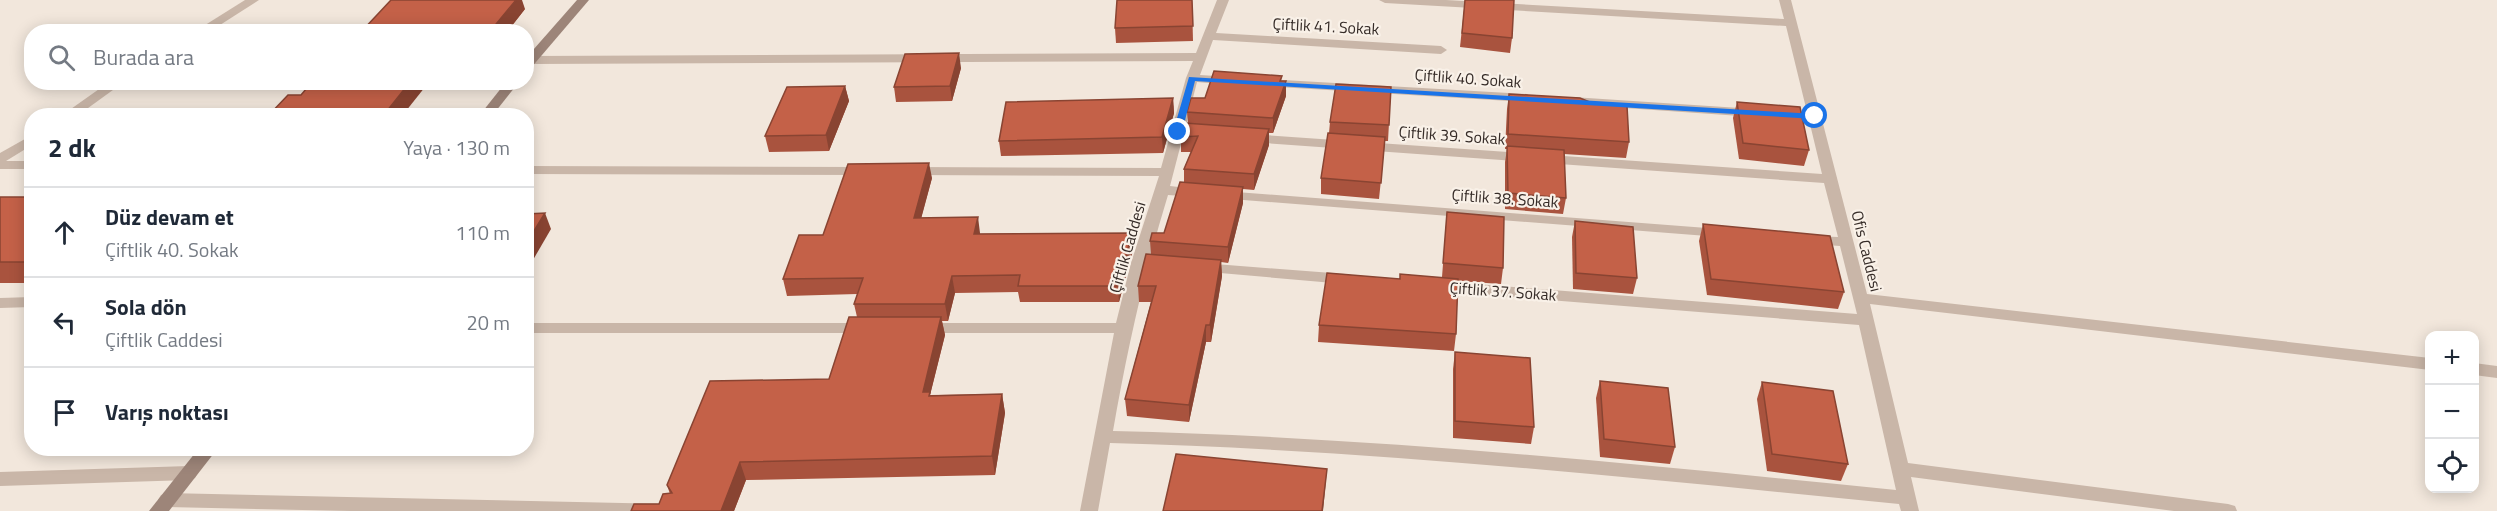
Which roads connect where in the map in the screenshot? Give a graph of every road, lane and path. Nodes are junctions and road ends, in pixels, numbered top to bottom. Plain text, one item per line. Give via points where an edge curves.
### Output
1 (253, 0) edge
2 (583, 0) edge
3 (1222, 0) edge
4 (1385, 0) edge
5 (1785, 0) edge
6 (1790, 23) junction
7 (213, 24) edge
8 (1208, 36) junction
9 (1442, 50) dead end
10 (534, 57) edge
11 (1200, 57) junction
12 (534, 63) edge
13 (1192, 78) junction
14 (106, 90) edge
15 (506, 90) edge
16 (1536, 99) edge
17 (1560, 100) edge
18 (79, 108) edge
19 (492, 108) edge
20 (1815, 116) junction
21 (1178, 132) junction
22 (1213, 135) edge
23 (1237, 137) edge
24 (24, 144) edge
25 (0, 159) edge
26 (0, 165) edge
27 (24, 165) edge
28 (534, 170) edge
29 (1166, 172) junction
30 (1831, 179) junction
31 (1162, 190) junction
32 (1739, 234) edge
33 (1798, 238) edge
34 (1845, 242) junction
35 (1187, 267) edge
36 (1366, 281) edge
37 (1425, 285) edge
38 (1860, 298) junction
39 (24, 302) edge
40 (0, 303) edge
41 (1866, 320) junction
42 (534, 328) edge
43 (885, 328) edge
44 (908, 328) edge
45 (1123, 328) junction
46 (2425, 363) edge
47 (2479, 370) edge
48 (2497, 372) edge
49 (1103, 437) junction
50 (203, 456) edge
51 (1900, 469) junction
52 (189, 473) junction
53 (0, 479) edge
54 (1909, 504) edge
55 (162, 505) edge
56 (668, 511) edge
57 (1089, 511) edge
58 (2228, 511) edge

1 - 7 street
2 - 10 main road
3 - 8 street, Çiftlik Caddesi
4 - 6 street
5 - 6 street, Ofis Caddesi
6 - 20 street, Ofis Caddesi
8 - 9 street, Çiftlik 41. Sokak
8 - 11 street, Çiftlik Caddesi
11 - 12 street
11 - 13 street, Çiftlik Caddesi
13 - 16 street, Çiftlik 40. Sokak
13 - 21 street, Çiftlik Caddesi
14 - 18 street
15 - 19 main road
17 - 20 street
20 - 30 street, Ofis Caddesi
21 - 22 street
21 - 29 street, Çiftlik Caddesi
23 - 30 street, Çiftlik 39. Sokak
24 - 25 street
26 - 27 street
28 - 29 street
29 - 31 street, Çiftlik Caddesi
30 - 34 street, Ofis Caddesi
31 - 32 street, Çiftlik 38. Sokak
31 - 45 street, Çiftlik Caddesi via 1145,264
33 - 34 street
34 - 38 street, Ofis Caddesi
35 - 36 street
37 - 41 street, Çiftlik 37. Sokak
38 - 41 street, Ofis Caddesi
38 - 46 street
39 - 40 street
41 - 51 street, Ofis Caddesi
42 - 43 street
44 - 45 street
45 - 49 street, Çiftlik Caddesi
47 - 48 street
49 - 54 street via 1223,438 1430,452
49 - 57 street, Çiftlik Caddesi
50 - 52 main road
51 - 54 street, Ofis Caddesi
51 - 58 street
52 - 53 street
52 - 55 main road
55 - 56 street

